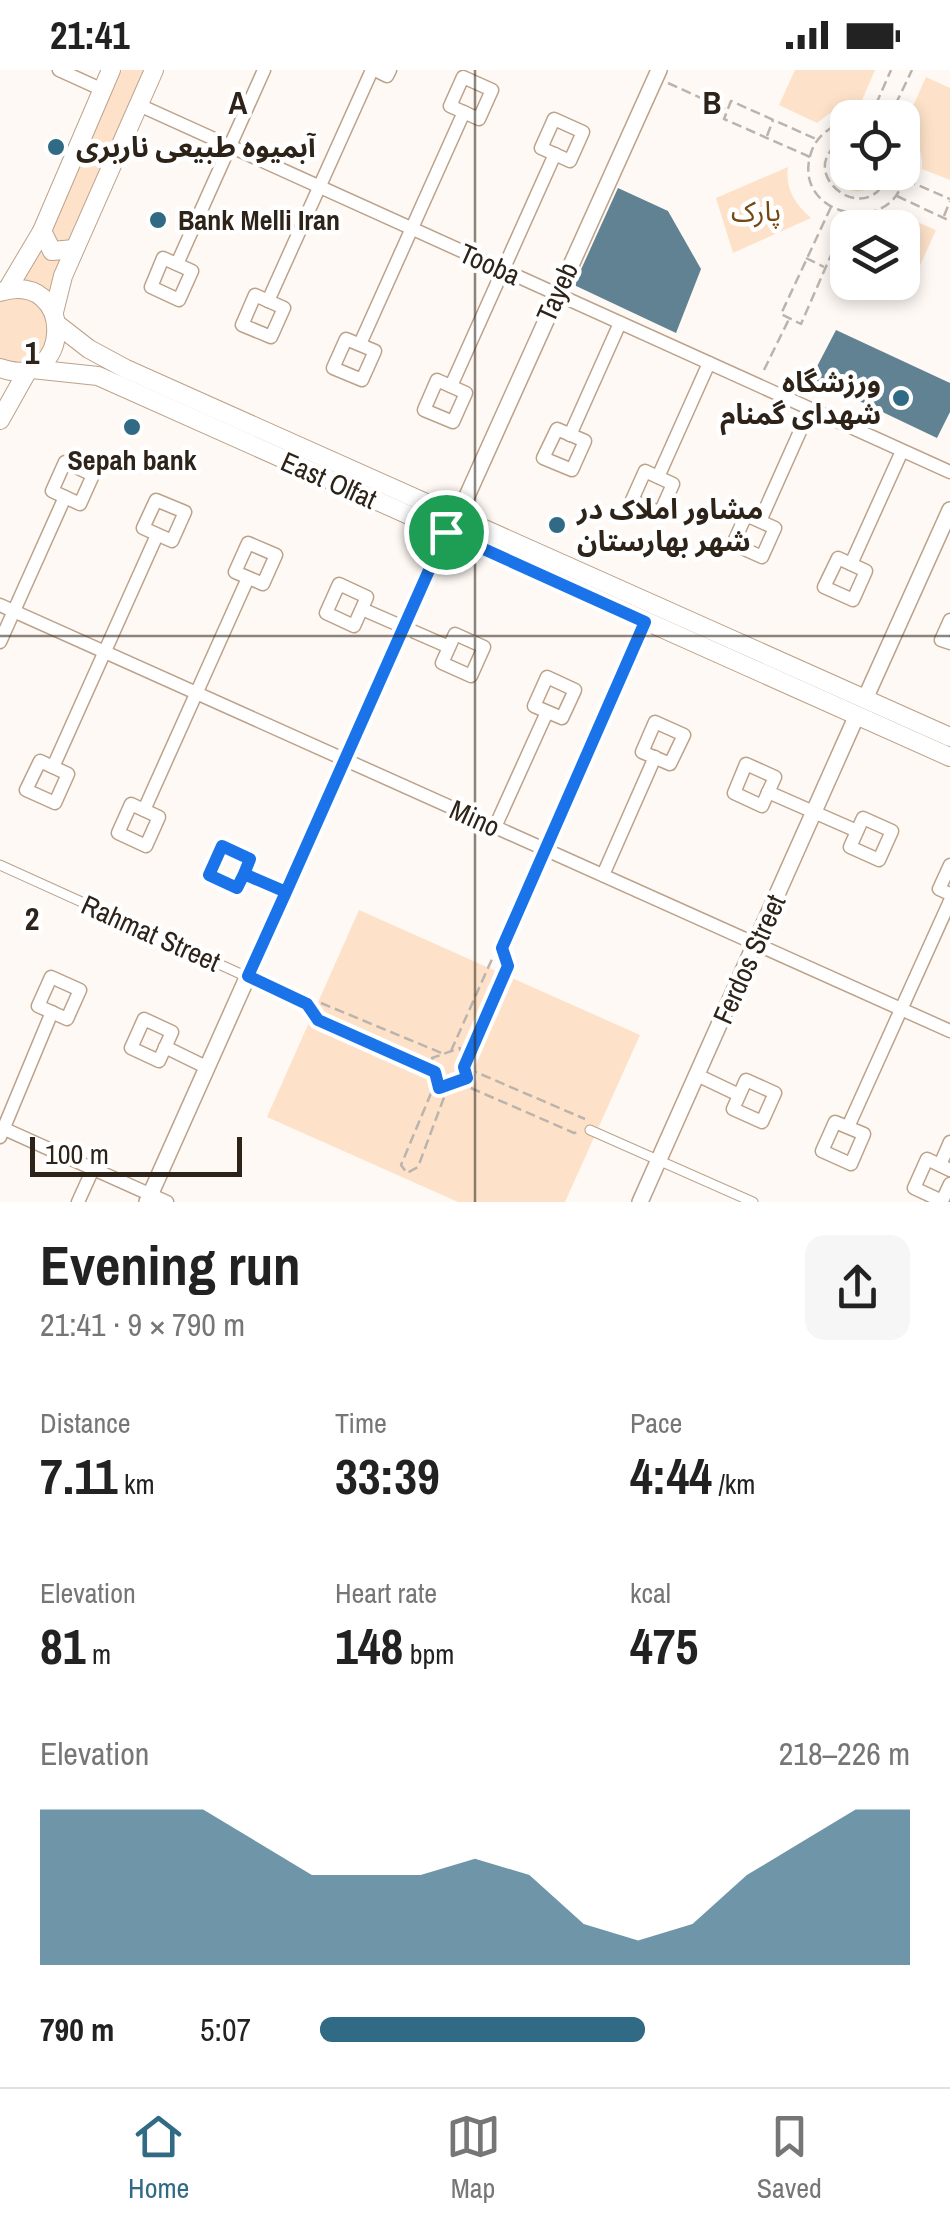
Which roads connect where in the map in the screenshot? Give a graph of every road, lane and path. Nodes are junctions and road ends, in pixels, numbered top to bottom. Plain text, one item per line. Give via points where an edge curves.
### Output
1 (59, 70) edge
2 (111, 70) edge
3 (154, 70) edge
4 (264, 70) edge
5 (373, 70) edge
6 (390, 70) edge
7 (891, 70) edge
8 (912, 70) edge
9 (657, 74) edge
10 (102, 90) junction
11 (878, 100) edge
12 (898, 100) edge
13 (138, 105) junction
14 (727, 110) junction
15 (464, 112) dead end
16 (773, 120) junction
17 (830, 129) edge
18 (766, 138) junction
19 (818, 140) junction
20 (230, 146) junction
21 (830, 150) edge
22 (555, 154) dead end
23 (810, 157) junction
24 (830, 181) edge
25 (920, 186) edge
26 (320, 187) junction
27 (836, 190) edge
28 (877, 190) edge
29 (900, 190) edge
30 (845, 196) junction
31 (896, 196) junction
32 (950, 200) edge
33 (830, 207) junction
34 (835, 210) edge
35 (840, 210) edge
36 (878, 210) edge
37 (943, 218) junction
38 (950, 221) edge
39 (412, 228) junction
40 (42, 231) junction
41 (74, 249) junction
42 (830, 257) edge
43 (806, 258) junction
44 (177, 264) dead end
45 (825, 268) junction
46 (503, 270) junction
47 (4, 291) edge
48 (556, 294) junction
49 (268, 301) dead end
50 (789, 318) junction
51 (56, 319) junction
52 (620, 323) junction
53 (360, 344) dead end
54 (709, 363) junction
55 (0, 368) edge
56 (30, 369) junction
57 (756, 385) junction
58 (450, 386) dead end
59 (810, 409) junction
60 (0, 420) edge
61 (570, 434) dead end
62 (902, 450) junction
63 (950, 472) edge
64 (658, 477) dead end
65 (65, 497) dead end
66 (950, 510) edge
67 (458, 516) junction
68 (760, 521) dead end
69 (446, 532) junction
70 (157, 534) dead end
71 (851, 564) dead end
72 (248, 578) dead end
73 (0, 605) edge
74 (362, 609) dead end
75 (14, 612) junction
76 (950, 620) edge
77 (645, 622) junction
78 (404, 628) junction
79 (0, 642) edge
80 (950, 644) edge
81 (449, 647) dead end
82 (104, 652) junction
83 (196, 693) junction
84 (861, 707) junction
85 (547, 712) dead end
86 (950, 737) edge
87 (950, 757) edge
88 (656, 758) dead end
89 (345, 760) junction
90 (53, 767) dead end
91 (768, 792) dead end
92 (144, 810) dead end
93 (814, 812) junction
94 (495, 828) junction
95 (858, 831) dead end
96 (544, 849) junction
97 (0, 865) edge
98 (950, 865) edge
99 (244, 874) dead end
100 (603, 875) junction
101 (286, 892) junction
102 (950, 897) edge
103 (756, 944) junction
104 (502, 948) junction
105 (248, 976) junction
106 (307, 1004) junction
107 (902, 1009) junction
108 (52, 1012) dead end
109 (950, 1031) edge
110 (166, 1047) dead end
111 (451, 1051) junction
112 (444, 1054) junction
113 (464, 1067) junction
114 (208, 1068) junction
115 (435, 1072) junction
116 (697, 1075) junction
117 (437, 1080) junction
118 (456, 1082) junction
119 (450, 1084) junction
120 (740, 1095) dead end
121 (848, 1127) dead end
122 (590, 1130) junction
123 (1, 1131) edge
124 (950, 1142) edge
125 (659, 1160) junction
126 (945, 1167) edge
127 (93, 1169) junction
128 (950, 1184) edge
129 (155, 1200) edge
130 (78, 1202) edge
131 (640, 1202) edge
132 (753, 1202) edge

1 - 10 street
2 - 10 main road
3 - 13 main road
4 - 20 street
5 - 6 street via 388,76
5 - 26 street
7 - 11 path
8 - 12 path
9 - 14 path
9 - 48 street, Tayeb
10 - 40 main road
13 - 20 street, Tooba
13 - 41 main road
14 - 16 path via 730,101
14 - 18 path via 724,119
15 - 39 street
16 - 18 path
16 - 19 path
17 - 19 path
18 - 23 path
19 - 23 path
20 - 26 street, Tooba
20 - 44 street
21 - 24 path
22 - 46 street
23 - 33 path via 813,185
25 - 32 path
26 - 39 street, Tooba
26 - 49 street
27 - 30 path
28 - 30 path via 862,198
29 - 31 path
30 - 35 path
31 - 36 path
31 - 37 path
32 - 37 path
33 - 34 path
33 - 43 path
37 - 38 path
39 - 46 street, Tooba
39 - 53 street
40 - 41 main road via 52,251
40 - 47 main road
41 - 51 main road
42 - 45 path
43 - 45 path
43 - 50 path via 781,314
45 - 50 path via 801,324
46 - 48 street, Tooba
46 - 58 street
47 - 51 main road, East Olfat via 29,291 48,303
48 - 52 street, Tooba
48 - 67 street, Tayeb
50 - 57 path
51 - 56 main road via 58,336 49,356
51 - 67 main road, East Olfat via 89,350 126,370
52 - 54 street, Tooba
52 - 61 street
54 - 57 street, Tooba
54 - 64 street
55 - 56 main road, East Olfat
56 - 60 main road
56 - 69 main road, East Olfat via 98,376
57 - 59 street, Tooba
59 - 62 street, Tooba
59 - 68 street
62 - 63 street, Tooba
62 - 71 street
65 - 75 street
66 - 84 street, Ferdos Street
67 - 84 main road, East Olfat
69 - 77 main road, East Olfat
69 - 78 street
70 - 82 street
72 - 83 street
73 - 75 street, Mino
74 - 78 street
75 - 79 street
75 - 82 street, Mino
76 - 80 street via 941,640
77 - 84 main road, East Olfat
77 - 96 path
78 - 81 street
78 - 89 street
82 - 83 street, Mino
82 - 90 street
83 - 89 street, Mino
83 - 92 street
84 - 86 main road, East Olfat
84 - 87 main road, East Olfat
84 - 93 street, Ferdos Street
85 - 94 street
88 - 100 street
89 - 94 street, Mino
89 - 101 street
91 - 93 street
93 - 95 street
93 - 103 street, Ferdos Street
94 - 96 street, Mino
96 - 100 street, Mino
96 - 104 street
97 - 105 street, Rahmat Street
98 - 102 street via 939,889
99 - 101 street
100 - 103 street, Mino
101 - 105 street
102 - 107 street
103 - 107 street, Mino
103 - 116 street, Ferdos Street
104 - 111 path
104 - 113 path via 508,966
105 - 106 street, Rahmat Street
105 - 114 street
106 - 112 path via 326,1002
106 - 115 path via 318,1020
107 - 109 street, Mino
107 - 121 street
108 - 123 street
110 - 114 street
111 - 112 path
111 - 113 path via 460,1048
112 - 115 path via 432,1058
113 - 118 path via 467,1078
113 - 122 path via 585,1119
114 - 129 street
115 - 117 path
116 - 120 street
116 - 125 street, Ferdos Street
117 - 119 path via 439,1088
117 - 119 path via 401,1165 407,1173 418,1167
118 - 119 path
118 - 122 path via 574,1133
122 - 125 street
123 - 127 street
124 - 126 street
125 - 131 street, Ferdos Street
125 - 132 street
126 - 128 street via 927,1160 914,1188 942,1201
127 - 129 street
127 - 130 street

